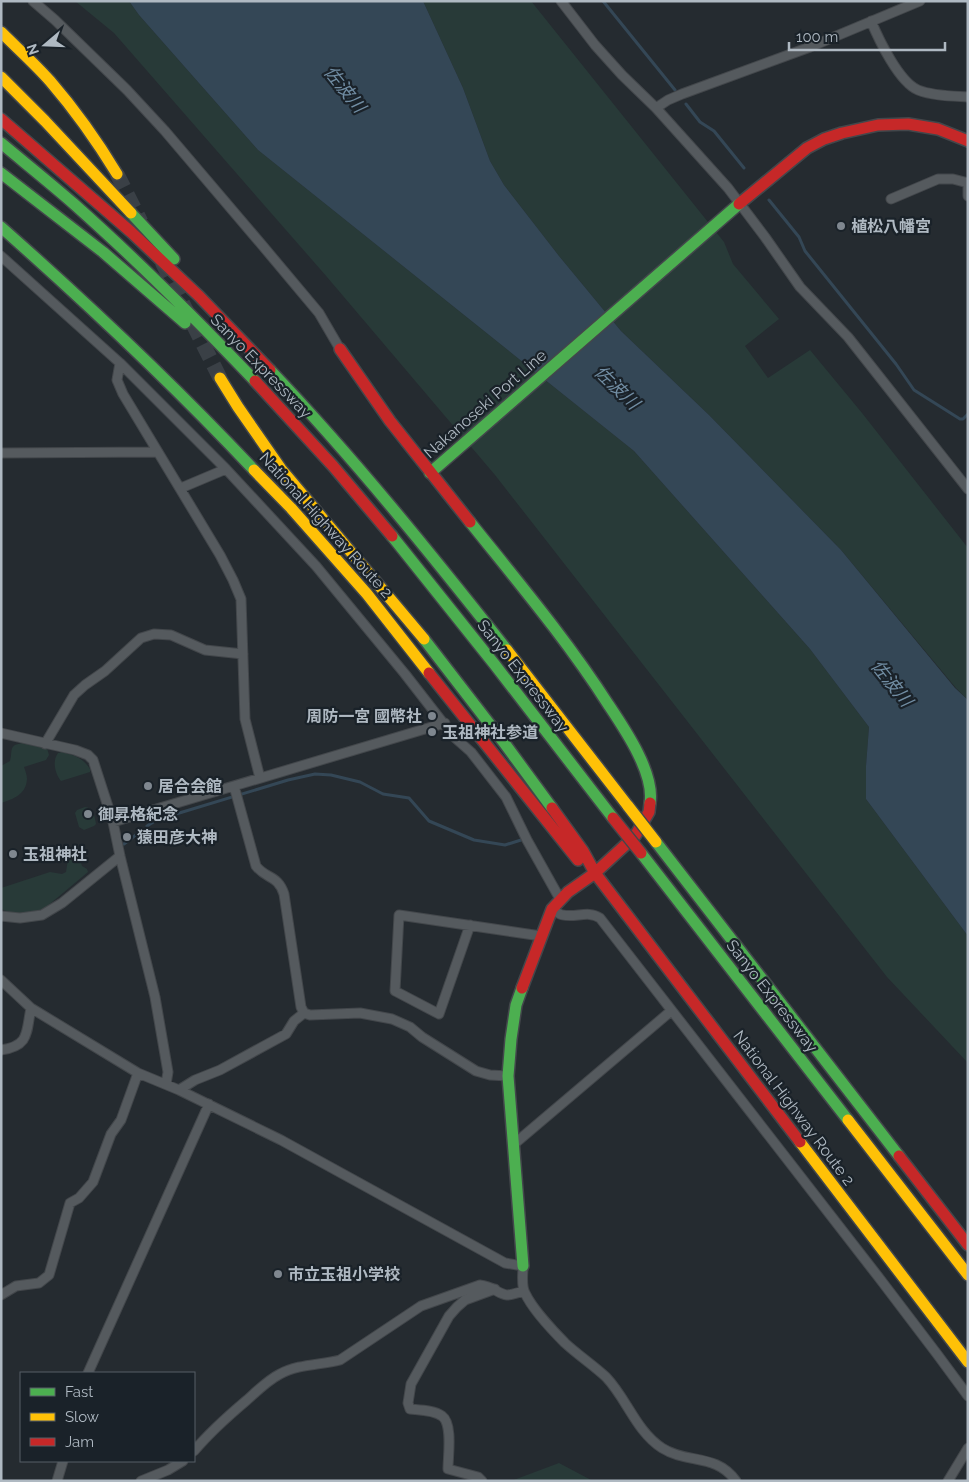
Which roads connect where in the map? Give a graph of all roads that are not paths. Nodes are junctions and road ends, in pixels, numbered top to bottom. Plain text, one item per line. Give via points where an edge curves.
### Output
1 (33, 1) edge
2 (562, 1) edge
3 (920, 1) edge
4 (871, 21) junction
5 (1, 32) edge
6 (1, 77) edge
7 (968, 97) edge
8 (656, 108) junction
9 (1, 119) edge
10 (968, 140) edge
11 (1, 143) edge
12 (1, 173) edge
13 (117, 174) tunnel mouth
14 (968, 183) edge
15 (968, 188) edge
16 (968, 196) edge
17 (891, 199) dead end
18 (740, 203) junction
19 (1, 227) edge
20 (1, 256) edge
21 (230, 328) junction
22 (340, 349) joint
23 (120, 363) junction
24 (220, 378) tunnel mouth
25 (290, 418) junction
26 (158, 452) junction
27 (1, 453) edge
28 (226, 469) junction
29 (430, 474) junction
30 (181, 488) junction
31 (968, 489) edge
32 (243, 654) junction
33 (445, 723) junction
34 (1, 734) edge
35 (46, 744) junction
36 (260, 778) junction
37 (234, 786) junction
38 (113, 822) junction
39 (120, 856) junction
40 (595, 873) junction
41 (560, 899) junction
42 (552, 909) junction
43 (1, 916) edge
44 (470, 925) junction
45 (541, 936) junction
46 (1, 980) edge
47 (31, 1008) junction
48 (671, 1011) junction
49 (304, 1013) junction
50 (1, 1050) edge
51 (138, 1073) junction
52 (508, 1076) junction
53 (166, 1084) junction
54 (179, 1090) junction
55 (209, 1104) junction
56 (513, 1145) junction
57 (968, 1245) edge
58 (523, 1266) junction
59 (968, 1275) edge
60 (495, 1289) junction
61 (524, 1291) junction
62 (1, 1295) edge
63 (968, 1362) edge
64 (88, 1372) edge
65 (968, 1396) edge
66 (968, 1448) edge
67 (195, 1450) edge
68 (63, 1462) edge
69 (180, 1462) edge
70 (57, 1481) edge
71 (141, 1481) edge
72 (482, 1481) edge
73 (736, 1481) edge
74 (948, 1481) edge

1 - 22 street via 127,90 165,131 320,313
2 - 8 street via 608,60
3 - 4 street
4 - 7 street via 900,75 910,86 935,94
4 - 8 street via 682,94
5 - 13 main road via 66,100
6 - 21 main road via 56,131 207,293
8 - 18 street
9 - 21 main road, Sanyo Expressway via 90,195
10 - 18 main road, Nakanoseki Port Line via 954,133 910,122 866,126 810,146
11 - 25 main road, Sanyo Expressway via 74,205 167,292
12 - 25 main road via 103,252
14 - 17 street via 953,178 938,179
15 - 16 street
18 - 29 main road, Nakanoseki Port Line
18 - 31 street via 765,237 776,260 848,337
19 - 40 main road, National Highway Route 2 via 166,379 291,508 367,594 576,858
20 - 23 street
21 - 57 main road, Sanyo Expressway, bridge via 331,437 484,620
22 - 29 main road
23 - 26 street via 117,380 122,394
23 - 28 street
24 - 40 main road, National Highway Route 2 via 281,469 409,620 505,744 583,851
25 - 59 main road, Sanyo Expressway, bridge via 458,618
26 - 27 street
26 - 30 street
28 - 30 street
28 - 33 street via 316,566
29 - 40 main road, Nakanoseki Port Line via 552,622 627,733 642,763 650,786 649,812 635,836
30 - 32 street via 241,599
32 - 35 street via 205,650 171,635 154,634 141,638 74,694
32 - 36 street via 245,718
33 - 36 street
33 - 41 street via 506,797
34 - 35 street
35 - 38 street via 75,750 93,760
36 - 37 street
37 - 38 street
37 - 49 street via 256,866 282,885
38 - 39 street
39 - 43 street via 42,915
39 - 53 street via 155,997 168,1072
40 - 41 main road, Nakanoseki Port Line
40 - 63 main road, National Highway Route 2
41 - 42 main road, Nakanoseki Port Line
42 - 45 main road, Nakanoseki Port Line
42 - 48 street via 564,916 589,914 600,918
44 - 44 street via 439,1014 395,991 399,915
44 - 45 street
45 - 52 main road, Nakanoseki Port Line via 516,1005
46 - 47 street
47 - 50 street via 26,1038 17,1047
47 - 51 street
48 - 56 street
48 - 65 street
49 - 52 street via 360,1013 392,1019 410,1027 476,1071
49 - 54 street via 286,1034
51 - 53 street
51 - 62 street via 93,1182 70,1204 49,1275 39,1283 16,1286
52 - 56 main road, Nakanoseki Port Line
53 - 54 street
54 - 55 street
55 - 58 street via 282,1140 505,1262
55 - 64 street
56 - 58 main road, Nakanoseki Port Line
58 - 61 street
60 - 61 street via 508,1295
60 - 67 street via 480,1285 422,1306 340,1360 281,1373 207,1434
60 - 72 street via 457,1306 411,1384 408,1396 410,1409 434,1413 447,1422 448,1469 478,1476
61 - 73 street via 565,1343 606,1378 652,1440 675,1455 722,1466
66 - 74 street
68 - 70 street
69 - 71 street

